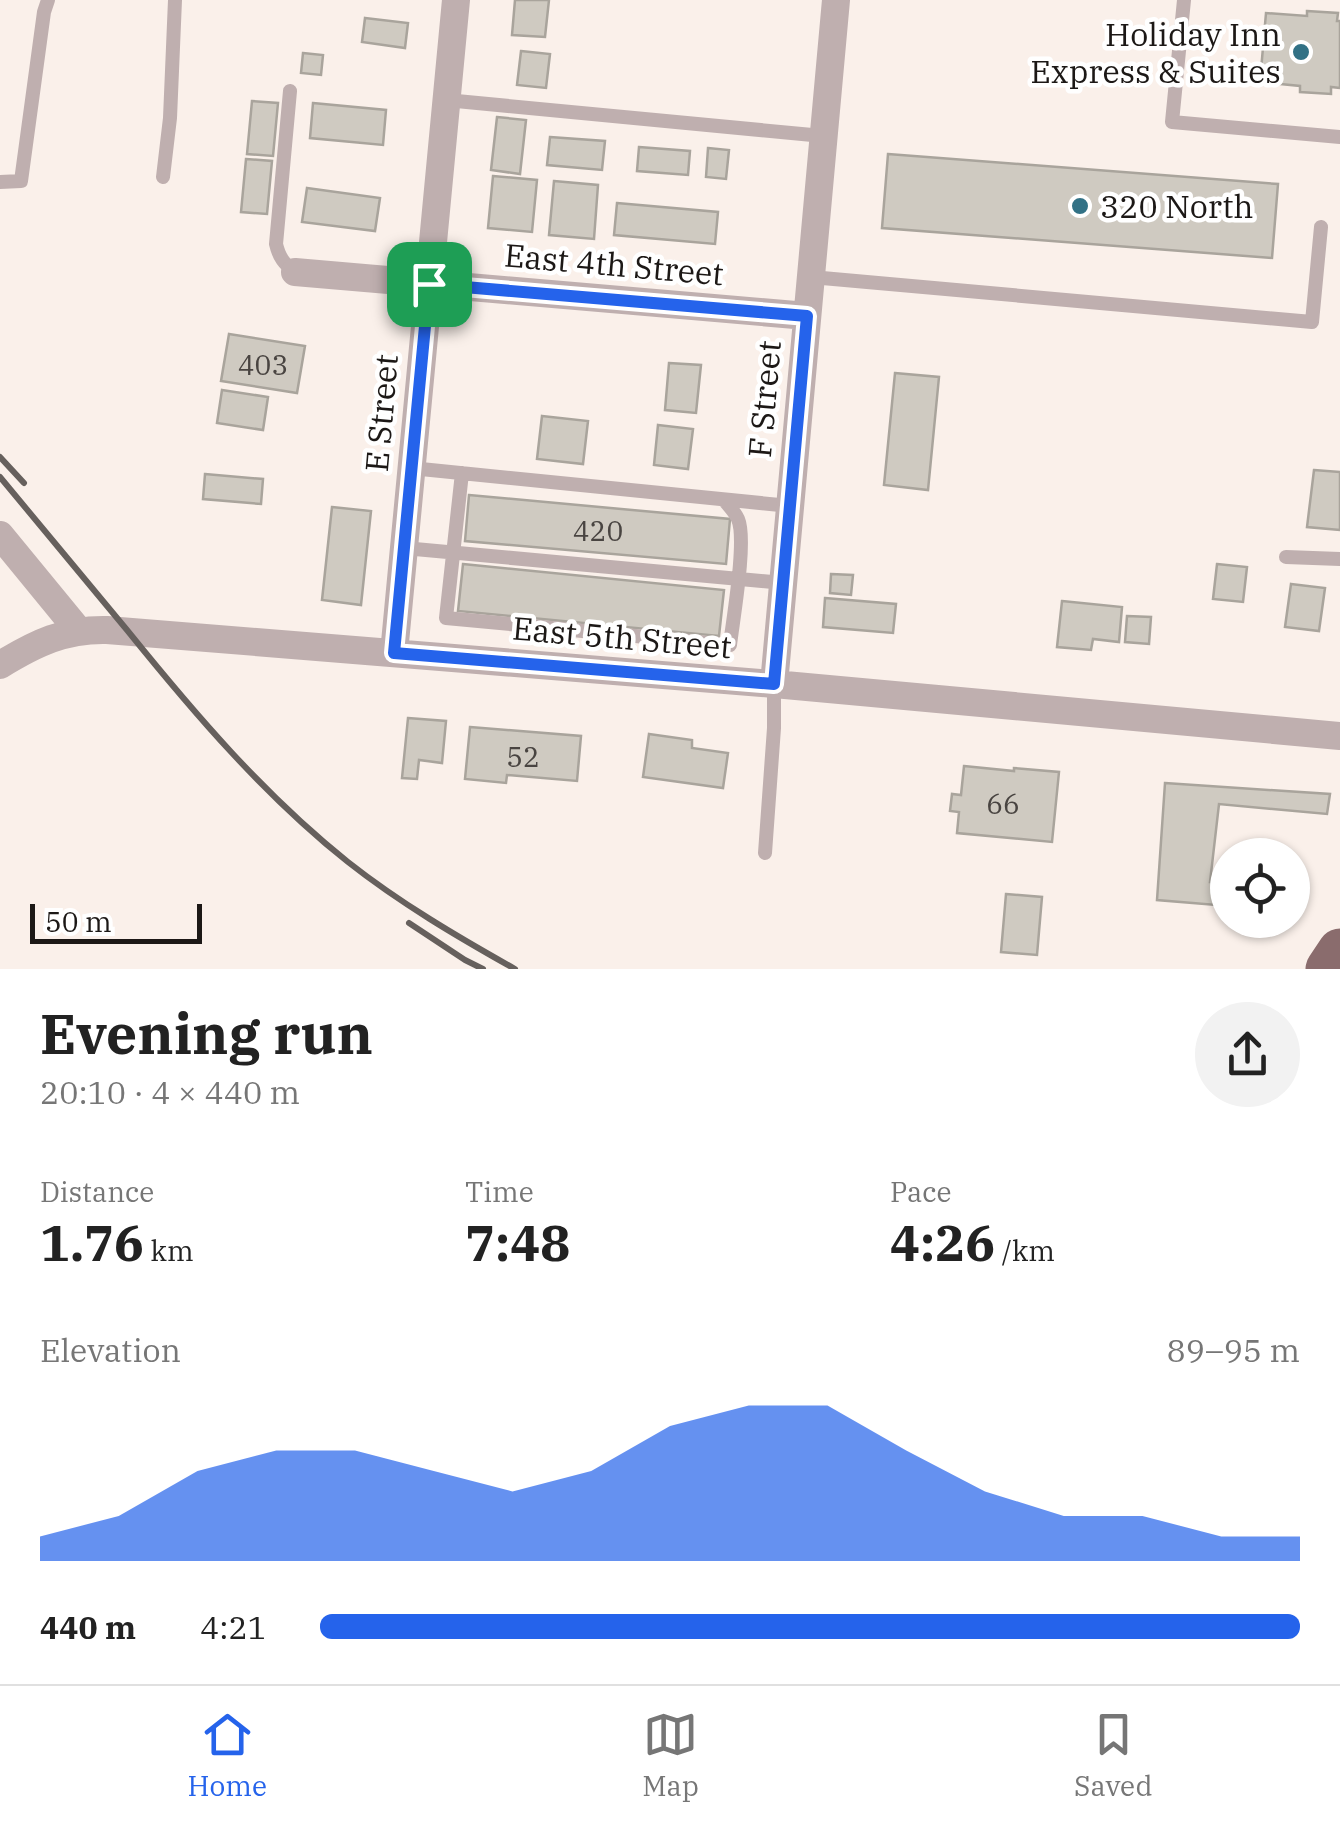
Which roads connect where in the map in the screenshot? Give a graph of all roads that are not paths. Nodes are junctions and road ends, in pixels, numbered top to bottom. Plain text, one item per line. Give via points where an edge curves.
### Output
1 (48, 0) edge
2 (175, 0) edge
3 (456, 0) edge
4 (836, 0) edge
5 (1184, 0) edge
6 (290, 91) dead end
7 (446, 100) junction
8 (823, 136) junction
9 (1340, 137) edge
10 (162, 177) dead end
11 (0, 182) edge
12 (1321, 227) dead end
13 (295, 272) joint
14 (811, 277) junction
15 (429, 284) junction
16 (807, 316) junction
17 (412, 468) junction
18 (462, 473) junction
19 (724, 500) junction
20 (790, 506) junction
21 (0, 534) edge
22 (404, 548) junction
23 (453, 552) junction
24 (1286, 557) dead end
25 (1340, 559) edge
26 (739, 580) junction
27 (783, 584) junction
28 (78, 630) junction
29 (394, 653) junction
30 (0, 665) edge
31 (774, 684) junction
32 (1340, 736) edge
33 (765, 853) dead end
34 (1340, 951) edge
35 (1328, 969) edge

1 - 11 lane via 21,181
2 - 10 lane
3 - 7 street, E Street
4 - 8 street, F Street
5 - 9 lane via 1172,122
6 - 13 lane via 276,244
7 - 8 lane
7 - 15 street, E Street
8 - 14 street, F Street
12 - 14 lane via 1312,322
13 - 15 street, East 4th Street
14 - 16 street, F Street
15 - 16 street, East 4th Street
15 - 17 street, E Street
16 - 20 street, F Street
17 - 18 lane
17 - 22 street, E Street
18 - 19 lane
18 - 23 lane
19 - 20 lane
19 - 26 lane via 738,519
20 - 27 street, F Street
21 - 28 street
22 - 23 lane
22 - 29 street, E Street
23 - 26 lane
23 - 26 lane via 446,618 730,645
24 - 25 lane
26 - 27 lane
27 - 31 street, F Street
28 - 29 street, East 5th Street
28 - 30 street
29 - 31 street, East 5th Street
31 - 32 street, East 5th Street
31 - 33 lane
34 - 35 highway

